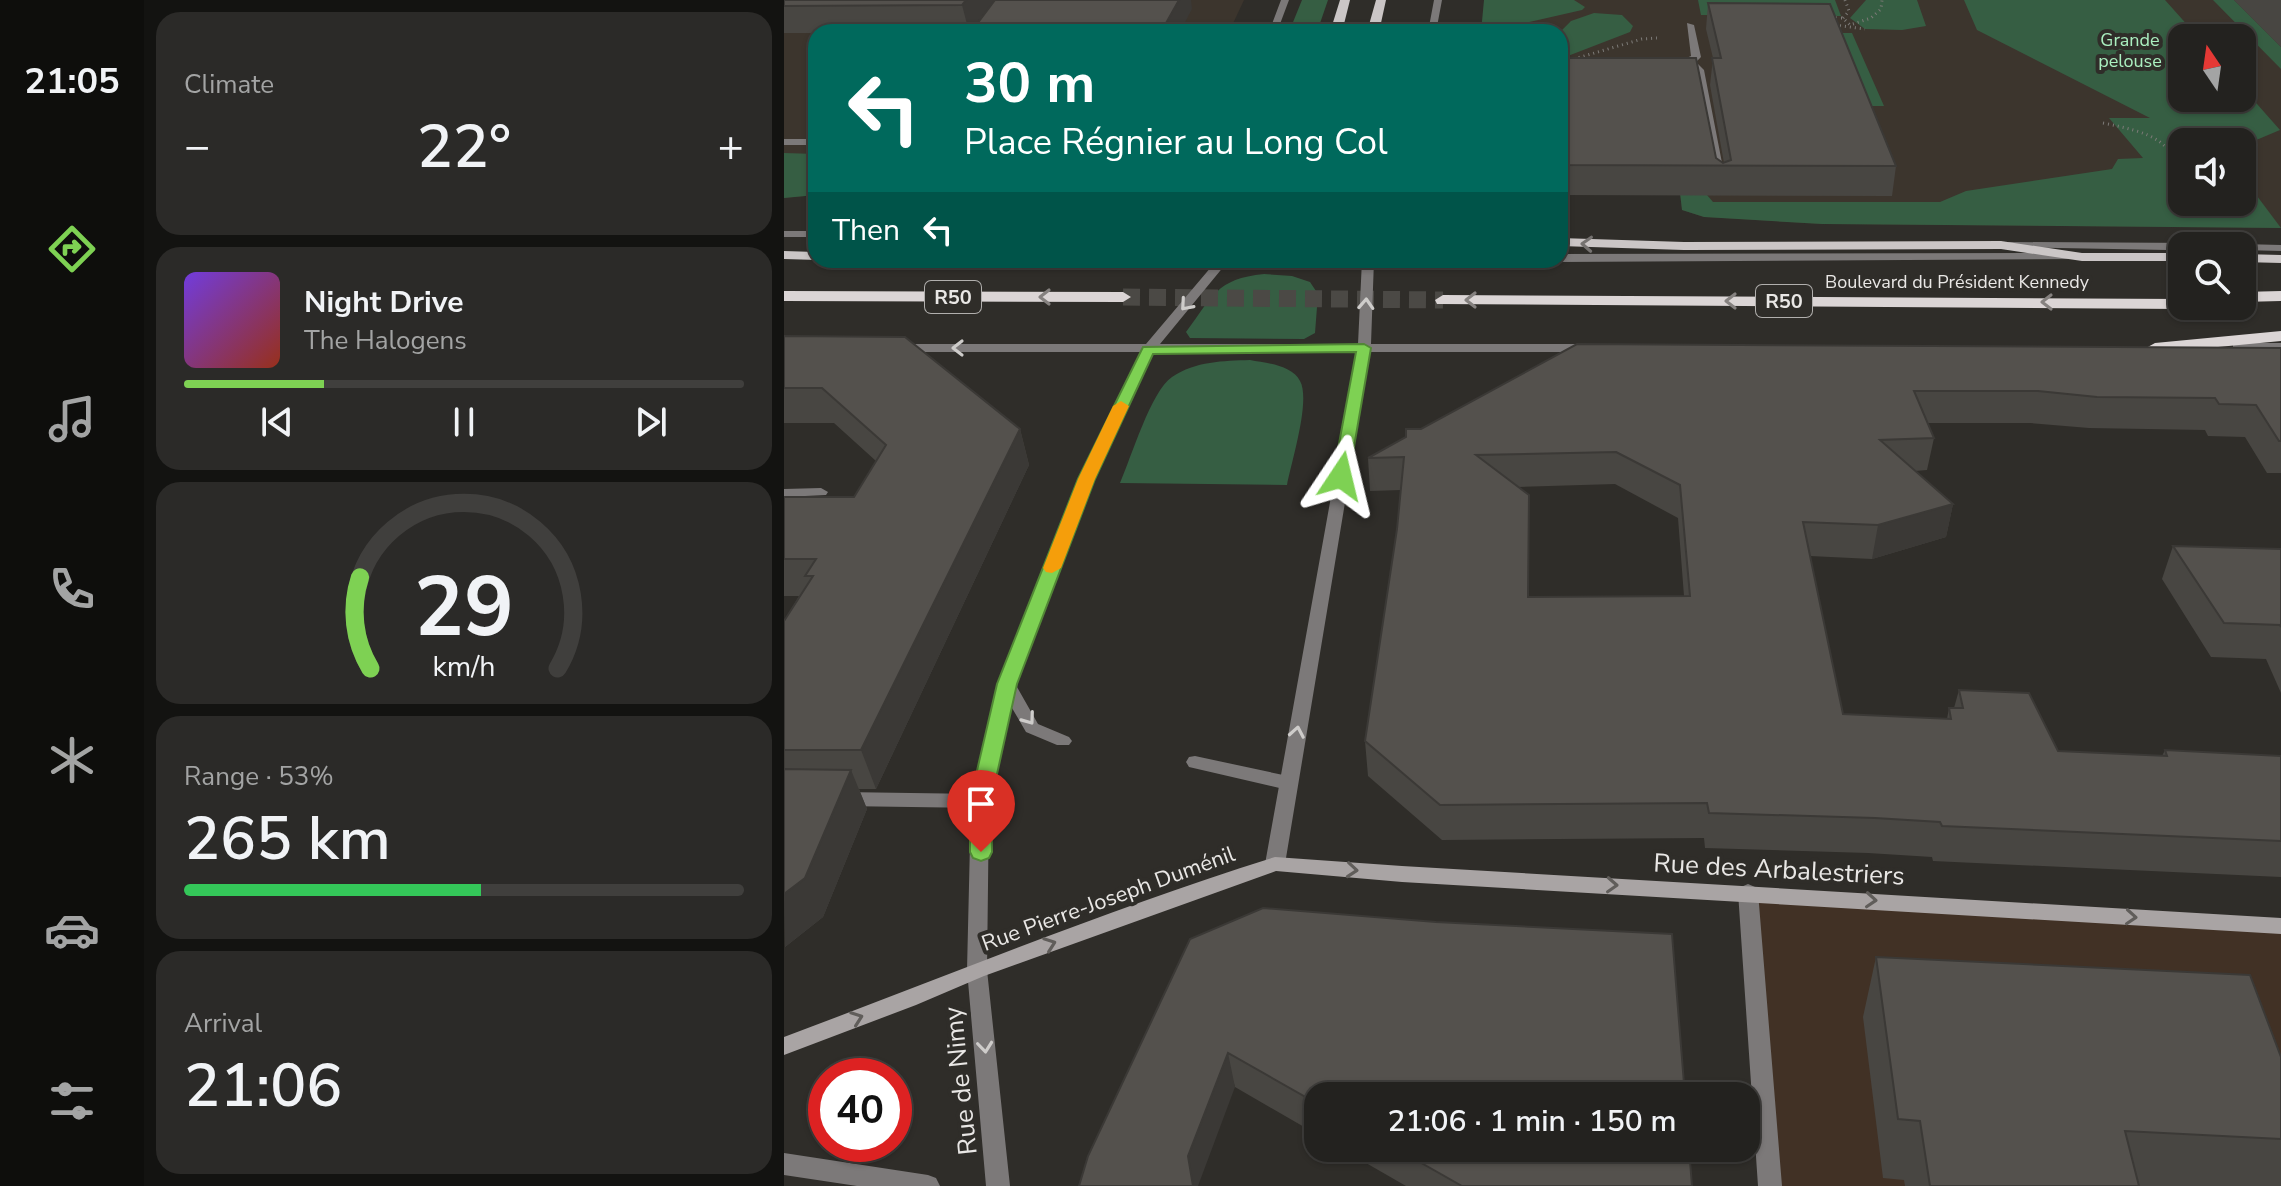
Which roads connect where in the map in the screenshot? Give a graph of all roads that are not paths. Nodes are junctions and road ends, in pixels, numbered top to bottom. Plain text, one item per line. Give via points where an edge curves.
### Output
1 (1285, 0) edge
2 (1345, 0) edge
3 (1381, 0) edge
4 (1438, 0) edge
5 (1276, 24) edge
6 (1338, 24) edge
7 (1375, 24) edge
8 (1434, 24) edge
9 (1690, 25) road end
10 (1676, 62) edge
11 (1691, 62) junction
12 (784, 142) edge
13 (808, 142) edge
14 (1722, 187) dead end
15 (784, 234) edge
16 (808, 234) edge
17 (1568, 242) edge
18 (2001, 245) junction
19 (2256, 247) edge
20 (2281, 248) edge
21 (2168, 251) edge
22 (2168, 252) edge
23 (784, 255) edge
24 (808, 256) edge
25 (2082, 257) junction
26 (1568, 258) edge
27 (2256, 258) edge
28 (2281, 259) edge
29 (1216, 268) edge
30 (1368, 268) edge
31 (784, 296) edge
32 (2281, 296) edge
33 (1123, 297) tunnel mouth
34 (2256, 297) edge
35 (1443, 300) tunnel mouth
36 (2168, 302) edge
37 (2256, 305) edge
38 (2281, 306) edge
39 (2281, 336) edge
40 (2281, 347) edge
41 (886, 348) edge
42 (1364, 348) junction
43 (1608, 348) edge
44 (2147, 348) joint
45 (1148, 350) junction
46 (821, 492) dead end
47 (784, 493) edge
48 (1007, 684) junction
49 (1063, 741) dead end
50 (1195, 762) dead end
51 (1288, 783) junction
52 (815, 799) edge
53 (980, 801) junction
54 (1275, 864) junction
55 (1748, 892) junction
56 (2281, 926) edge
57 (977, 970) junction
58 (784, 1046) edge
59 (784, 1164) edge
60 (928, 1186) edge
61 (998, 1186) edge
62 (1770, 1186) edge

1 - 5 street
2 - 6 main road
3 - 7 main road
4 - 8 street
9 - 11 street via 1696,57
10 - 11 street
11 - 14 street via 1699,70
12 - 13 street
15 - 16 street
18 -> 17 main road
18 - 21 street
18 - 25 main road
19 - 20 street
22 - 25 main road
23 - 24 main road
25 - 26 street, Boulevard du Président Kennedy
27 - 28 main road
29 -> 45 street, Rue Pierre-Joseph Duménil
42 -> 30 street
33 -> 31 highway, R50
32 - 34 highway
36 -> 35 highway, Boulevard du Président Kennedy / R50
37 - 38 highway
39 - 44 highway
40 - 44 street
45 -> 41 street
42 - 43 street
42 - 45 street
51 -> 42 street
45 - 48 street, Rue Pierre-Joseph Duménil via 1087,479
46 - 47 street
48 -> 49 street via 1032,728
48 - 53 street, Rue Pierre-Joseph Duménil
50 - 51 street
51 - 54 street
52 - 53 street
53 - 57 street, Rue Pierre-Joseph Duménil
54 -> 55 main road, Rue des Arbalestriers
57 -> 54 main road, Rue Pierre-Joseph Duménil
55 -> 56 main road, Rue des Arbalestriers
55 - 62 street
58 -> 57 main road
57 -> 61 street, Rue de Nimy
59 - 60 street

